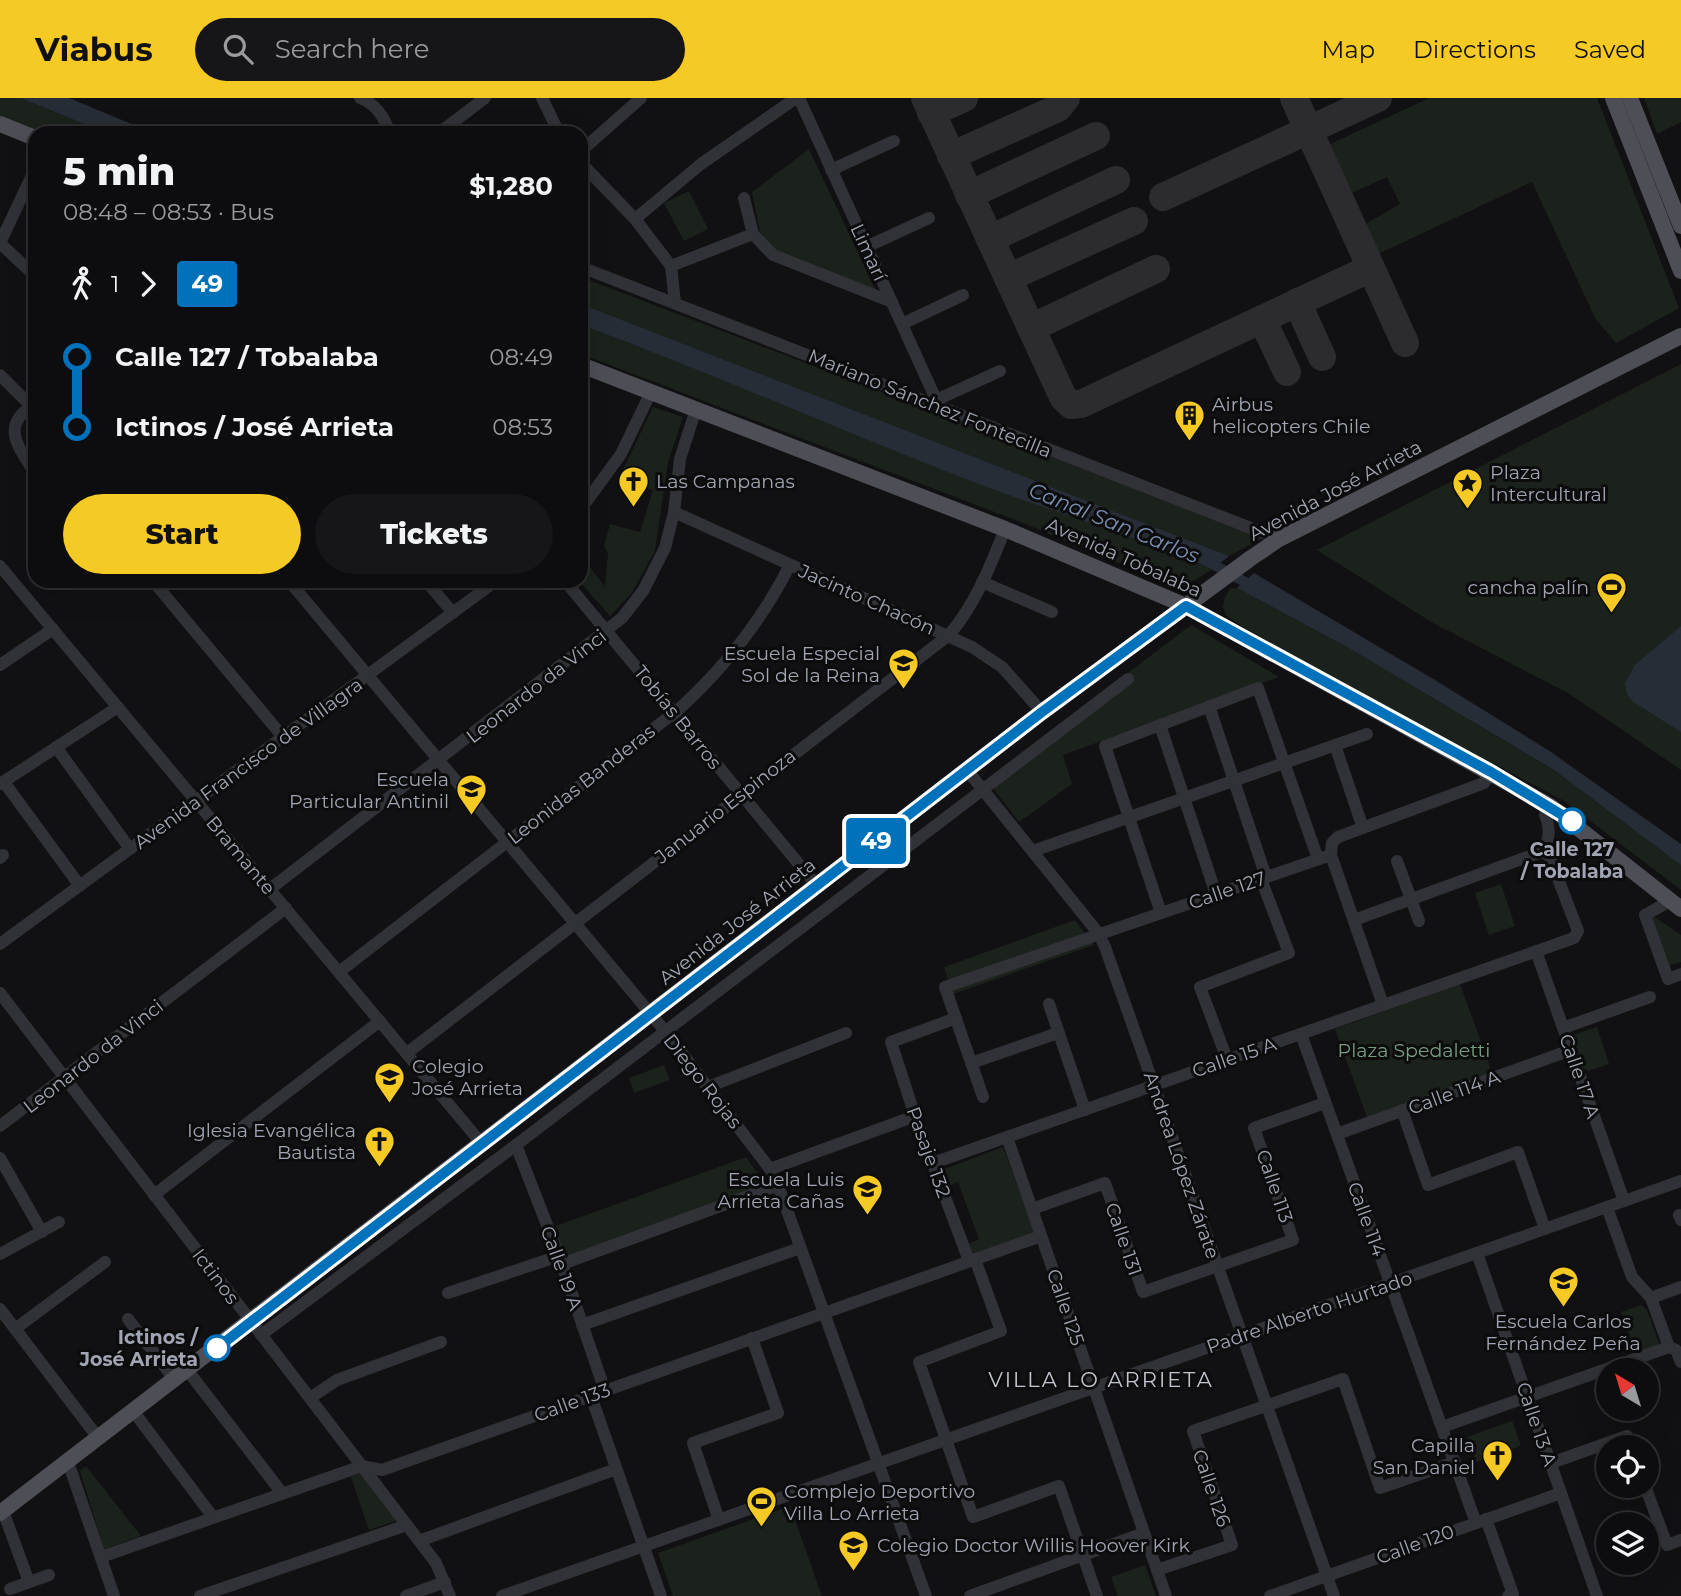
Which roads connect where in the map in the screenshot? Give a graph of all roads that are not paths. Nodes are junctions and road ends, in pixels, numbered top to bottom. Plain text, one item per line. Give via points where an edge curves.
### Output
1 (485, 98) edge
2 (541, 98) edge
3 (641, 98) edge
4 (797, 98) edge
5 (1614, 98) edge
6 (1630, 98) edge
7 (369, 99) edge
8 (0, 124) edge
9 (388, 126) edge
10 (448, 126) edge
11 (555, 126) edge
12 (28, 135) edge
13 (894, 141) dead end
14 (588, 145) edge
15 (588, 170) edge
16 (831, 170) junction
17 (28, 185) edge
18 (744, 198) dead end
19 (929, 218) dead end
20 (635, 219) junction
21 (1681, 226) edge
22 (753, 234) junction
23 (0, 243) edge
24 (866, 247) junction
25 (671, 266) junction
26 (28, 269) edge
27 (588, 270) edge
28 (1681, 271) edge
29 (962, 295) dead end
30 (891, 302) junction
31 (675, 303) junction
32 (902, 324) junction
33 (1681, 336) edge
34 (588, 368) edge
35 (1000, 372) dead end
36 (0, 375) edge
37 (651, 392) junction
38 (28, 400) edge
39 (938, 403) junction
40 (28, 409) edge
41 (696, 409) junction
42 (28, 462) edge
43 (588, 499) edge
44 (674, 512) junction
45 (1005, 529) junction
46 (1279, 539) junction
47 (790, 565) junction
48 (0, 566) edge
49 (982, 582) junction
50 (159, 588) edge
51 (295, 588) edge
52 (432, 588) edge
53 (487, 588) edge
54 (571, 588) edge
55 (1186, 606) junction
56 (1052, 612) dead end
57 (453, 613) junction
58 (53, 629) junction
59 (607, 631) junction
60 (949, 635) junction
61 (0, 665) edge
62 (368, 675) junction
63 (1128, 679) dead end
64 (118, 706) junction
65 (1209, 706) junction
66 (1042, 712) junction
67 (674, 713) junction
68 (1160, 725) junction
69 (1367, 734) dead end
70 (283, 737) junction
71 (1335, 745) junction
72 (56, 747) junction
73 (439, 761) junction
74 (1285, 763) junction
75 (967, 770) junction
76 (1491, 772) junction
77 (1234, 780) junction
78 (2, 783) edge
79 (984, 790) junction
80 (741, 794) junction
81 (1184, 798) junction
82 (196, 800) junction
83 (1550, 806) junction
84 (1129, 818) junction
85 (1363, 828) junction
86 (507, 842) junction
87 (130, 849) junction
88 (1033, 851) junction
89 (1544, 852) junction
90 (1325, 857) junction
91 (1397, 861) dead end
92 (1264, 878) junction
93 (80, 886) junction
94 (817, 887) junction
95 (270, 890) junction
96 (1216, 894) junction
97 (1411, 900) junction
98 (1676, 905) edge
99 (286, 908) junction
100 (1161, 913) junction
101 (1354, 920) junction
102 (1419, 920) dead end
103 (574, 922) junction
104 (1099, 934) junction
105 (0, 944) edge
106 (1536, 951) junction
107 (339, 972) junction
108 (1681, 974) edge
109 (0, 993) edge
110 (1650, 997) dead end
111 (1049, 1004) dead end
112 (1383, 1004) junction
113 (651, 1014) junction
114 (956, 1018) junction
115 (380, 1021) junction
116 (1563, 1028) junction
117 (664, 1031) junction
118 (846, 1033) dead end
119 (1058, 1033) junction
120 (1301, 1034) junction
121 (1571, 1050) junction
122 (407, 1054) junction
123 (1227, 1059) junction
124 (971, 1063) junction
125 (64, 1078) junction
126 (1154, 1085) junction
127 (708, 1087) junction
128 (983, 1097) dead end
129 (1325, 1103) junction
130 (1085, 1110) junction
131 (1402, 1111) junction
132 (915, 1116) junction
133 (0, 1126) edge
134 (1337, 1134) junction
135 (1007, 1137) junction
136 (482, 1144) junction
137 (518, 1150) junction
138 (0, 1158) edge
139 (933, 1163) junction
140 (770, 1169) junction
141 (1681, 1181) edge
142 (778, 1185) junction
143 (154, 1195) junction
144 (1624, 1201) junction
145 (1607, 1207) junction
146 (1032, 1209) junction
147 (59, 1222) dead end
148 (1545, 1229) junction
149 (42, 1232) junction
150 (1041, 1236) junction
151 (800, 1248) junction
152 (1477, 1253) junction
153 (0, 1254) edge
154 (560, 1260) junction
155 (972, 1260) junction
156 (105, 1262) dead end
157 (1218, 1266) junction
158 (1390, 1283) junction
159 (1681, 1287) edge
160 (448, 1293) dead end
161 (1651, 1298) junction
162 (0, 1309) edge
163 (822, 1313) junction
164 (128, 1319) dead end
165 (251, 1322) junction
166 (583, 1325) junction
167 (15, 1329) junction
168 (261, 1335) junction
169 (1242, 1335) junction
170 (752, 1338) junction
171 (441, 1342) dead end
172 (1669, 1347) junction
173 (1681, 1362) edge
174 (181, 1375) junction
175 (1094, 1388) junction
176 (605, 1391) junction
177 (591, 1396) junction
178 (1527, 1397) junction
179 (310, 1398) junction
180 (1267, 1406) junction
181 (134, 1412) junction
182 (1442, 1427) junction
183 (99, 1439) junction
184 (945, 1440) junction
185 (1596, 1447) edge
186 (68, 1462) junction
187 (1455, 1462) junction
188 (878, 1464) junction
189 (1550, 1464) junction
190 (362, 1466) junction
191 (616, 1469) junction
192 (282, 1493) junction
193 (1561, 1493) junction
194 (1649, 1498) edge
195 (1, 1512) edge
196 (213, 1517) junction
197 (719, 1520) junction
198 (1481, 1521) junction
199 (407, 1525) junction
200 (1144, 1532) junction
201 (1681, 1540) edge
202 (419, 1541) junction
203 (643, 1546) junction
204 (1083, 1555) junction
205 (101, 1556) junction
206 (1157, 1570) junction
207 (49, 1575) dead end
208 (1327, 1576) junction
209 (29, 1582) junction
210 (445, 1582) junction
211 (10, 1590) dead end
212 (1510, 1595) edge
213 (114, 1596) edge
214 (200, 1596) edge
215 (407, 1596) edge
216 (450, 1596) edge
217 (502, 1596) edge
218 (661, 1596) edge
219 (926, 1596) edge
220 (970, 1596) edge
221 (1097, 1596) edge
222 (1166, 1596) edge
223 (1270, 1596) edge
224 (1334, 1596) edge
225 (1597, 1596) edge

1 - 10 street
2 - 11 street
3 - 14 street
4 - 16 street, Limarí
4 - 20 street via 701,164
5 - 28 main road
6 - 21 main road
7 - 9 street
8 - 12 main road
13 - 16 street
15 - 20 street
16 - 24 street, Limarí
17 - 23 street
18 - 22 street
19 - 24 street
20 - 25 street
22 - 25 street
22 - 30 street via 773,256
23 - 26 street
24 - 30 street, Limarí
25 - 31 street
27 - 31 street, Mariano Sánchez Fontecilla
29 - 32 street
30 - 32 street, Limarí
31 - 39 street, Mariano Sánchez Fontecilla
32 - 39 street, Limarí
33 - 46 main road, Avenida José Arrieta
34 - 37 main road, Avenida Tobalaba
35 - 39 street
36 - 38 street
37 - 41 main road, Avenida Tobalaba
37 - 43 street via 621,454
39 - 46 street, Mariano Sánchez Fontecilla
40 - 42 street via 15,421 10,435
41 - 44 street, Leonardo da Vinci via 680,459
41 - 45 main road, Avenida Tobalaba
44 - 47 street, Jacinto Chacón
44 - 59 street, Leonardo da Vinci via 652,576 634,604
45 - 49 street, Januario Espinoza
45 - 55 main road, Avenida Tobalaba
46 - 55 main road, Avenida José Arrieta
47 - 60 street, Jacinto Chacón
47 - 67 street, Leonidas Banderas via 737,648
48 - 58 street, Bramante
49 - 56 street
49 - 60 street, Januario Espinoza
50 - 70 street
51 - 62 street, Diego Rojas
52 - 57 street
53 - 57 street, Avenida Francisco de Villagra
54 - 59 street, Tobías Barros
55 - 66 main road, Avenida José Arrieta
55 - 76 main road, Avenida Tobalaba
57 - 62 street, Avenida Francisco de Villagra
58 - 61 street
58 - 64 street, Bramante
59 - 67 street, Tobías Barros
59 - 73 street, Leonardo da Vinci
60 - 66 street, Jacinto Chacón via 1002,667
60 - 80 street, Januario Espinoza
62 - 70 street, Avenida Francisco de Villagra
62 - 73 street, Diego Rojas
63 - 79 street
64 - 72 street
64 - 82 street, Bramante
65 - 68 street
65 - 74 street via 1258,688
65 - 77 street
66 - 75 main road, Avenida José Arrieta
67 - 80 street, Tobías Barros
67 - 86 street, Leonidas Banderas
68 - 81 street
68 - 84 street via 1105,746
69 - 71 street
70 - 82 street, Avenida Francisco de Villagra
71 - 74 street
71 - 85 street
72 - 78 street
72 - 87 street
73 - 86 street, Diego Rojas
73 - 95 street, Leonardo da Vinci
74 - 77 street
74 - 90 street
75 - 79 street, Andrea López Zárate
75 - 94 main road, Avenida José Arrieta
76 - 83 main road, Avenida Tobalaba
76 - 85 street, Calle 127 via 1484,783
77 - 81 street
77 - 92 street
78 - 93 street
79 - 88 street, Andrea López Zárate
79 - 117 street
80 - 94 street, Tobías Barros
80 - 103 street, Januario Espinoza
81 - 84 street
81 - 96 street
82 - 87 street, Avenida Francisco de Villagra
82 - 95 street, Bramante
83 - 89 street via 1545,815 1549,840
83 - 98 main road, Avenida Tobalaba
84 - 88 street
84 - 100 street
85 - 90 street, Calle 127 via 1338,838
86 - 103 street, Diego Rojas
86 - 107 street, Leonidas Banderas
87 - 93 street, Avenida Francisco de Villagra
88 - 104 street, Andrea López Zárate
89 - 97 street
89 - 106 street, Calle 15 A via 1578,931 1574,938
90 - 92 street, Calle 127
90 - 101 street
91 - 97 street
92 - 96 street, Calle 127
92 - 123 street via 1289,953 1200,987
93 - 105 street, Avenida Francisco de Villagra
94 - 113 main road, Avenida José Arrieta
95 - 99 street, Bramante
96 - 100 street, Calle 127
97 - 101 street
97 - 102 street
98 - 108 street via 1645,915 1668,979
99 - 107 street, Bramante
99 - 125 street, Leonardo da Vinci
100 - 104 street, Calle 127
101 - 112 street
103 - 113 street, Diego Rojas
103 - 122 street, Januario Espinoza
104 - 114 street, Calle 127 via 945,987
104 - 126 street, Andrea López Zárate
106 - 112 street, Calle 15 A
106 - 116 street, Calle 17 A
107 - 115 street, Bramante
109 - 125 street, Ictinos
110 - 116 street
111 - 119 street
112 - 120 street, Calle 15 A
113 - 117 street, Diego Rojas
113 - 136 main road, Avenida José Arrieta
114 - 124 street
114 - 132 street, Pasaje 132 via 891,1042
115 - 122 street, Bramante
115 - 143 street
116 - 121 street, Calle 17 A
117 - 127 street, Diego Rojas
117 - 137 street
118 - 127 street
119 - 124 street
119 - 130 street
120 - 123 street, Calle 15 A
120 - 129 street, Calle 114
121 - 131 street, Calle 114 A
121 - 144 street, Calle 17 A
122 - 136 street, Bramante
123 - 126 street, Calle 15 A
124 - 128 street
125 - 133 street, Leonardo da Vinci
125 - 143 street, Ictinos
126 - 130 street, Calle 15 A
126 - 157 street, Andrea López Zárate
127 - 140 street, Diego Rojas
129 - 134 street, Calle 114
129 - 157 street, Calle 113 via 1254,1128 1293,1240
130 - 135 street, Calle 15 A
131 - 134 street, Calle 114 A
131 - 148 street via 1428,1185 1518,1152
132 - 139 street, Pasaje 132
132 - 140 street
134 - 158 street, Calle 114
135 - 139 street, Calle 15 A
135 - 146 street, Calle 125
136 - 165 main road, Avenida José Arrieta
137 - 154 street, Calle 19 A
137 - 168 street
138 - 149 street
139 - 155 street, Pasaje 132
140 - 142 street, Diego Rojas
141 - 144 street, Padre Alberto Hurtado
142 - 151 street, Diego Rojas
142 - 154 street
143 - 165 street, Ictinos
144 - 145 street, Padre Alberto Hurtado
145 - 148 street, Padre Alberto Hurtado
145 - 161 street via 1632,1277
146 - 150 street, Calle 125
146 - 157 street, Calle 131 via 1105,1183 1143,1292
147 - 149 street
148 - 152 street, Padre Alberto Hurtado
149 - 153 street
150 - 155 street, Calle 133
150 - 175 street, Calle 125
151 - 163 street, Diego Rojas
151 - 166 street
152 - 158 street, Padre Alberto Hurtado
152 - 178 street, Calle 13 A
154 - 160 street
154 - 166 street, Calle 19 A
155 - 163 street, Calle 133
155 - 184 street, Pasaje 132 via 1001,1331 919,1362
156 - 167 street
157 - 169 street, Andrea López Zárate
158 - 169 street, Padre Alberto Hurtado
158 - 182 street, Calle 114
159 - 161 street
161 - 172 street
162 - 167 street
163 - 170 street, Calle 133
163 - 188 street, Diego Rojas
164 - 174 street
165 - 168 street, Ictinos
165 - 174 main road, Avenida José Arrieta
166 - 176 street, Calle 19 A
167 - 183 street
168 - 179 street, Ictinos
169 - 175 street, Padre Alberto Hurtado
169 - 180 street, Andrea López Zárate
170 - 176 street, Calle 133
170 - 197 street via 778,1413 692,1443
171 - 179 street via 337,1380
172 - 173 street via 1676,1350
172 - 178 street
174 - 181 main road, Avenida José Arrieta
174 - 192 street
175 - 184 street, Padre Alberto Hurtado
175 - 200 street, Calle 125
176 - 177 street, Calle 133
177 - 190 street, Calle 133 via 382,1470
177 - 191 street
178 - 182 street
178 - 189 street, Calle 13 A
179 - 190 street, Ictinos
180 - 187 street via 1343,1379 1380,1488
180 - 206 street, Calle 126 via 1193,1431 1232,1545
180 - 208 street, Andrea López Zárate
181 - 183 main road, Avenida José Arrieta
181 - 196 street
182 - 187 street, Calle 114
183 - 186 main road, Avenida José Arrieta
184 - 188 street, Padre Alberto Hurtado
184 - 204 street via 973,1517 1059,1486
185 - 189 street
186 - 195 main road, Avenida José Arrieta
186 - 205 street
187 - 198 street, Calle 114
188 - 197 street, Padre Alberto Hurtado
188 - 219 street, Diego Rojas
189 - 193 street, Calle 13 A
190 - 192 street, Calle 133
190 - 199 street, Ictinos
191 - 202 street
191 - 203 street
192 - 196 street, Calle 133
193 - 198 street, Calle 120
193 - 225 street, Calle 13 A
194 - 201 street via 1667,1545
195 - 209 street
196 - 205 street, Calle 133
197 - 203 street, Padre Alberto Hurtado
198 - 208 street, Calle 120
198 - 212 street, Calle 114
199 - 202 street, Ictinos
199 - 214 street
200 - 204 street
200 - 206 street, Calle 125
202 - 210 street, Ictinos
203 - 217 street, Padre Alberto Hurtado
203 - 218 street
204 - 220 street
204 - 221 street
205 - 213 street
206 - 222 street, Calle 125
207 - 209 street
208 - 223 street, Calle 120
208 - 224 street, Andrea López Zárate
209 - 211 street
210 - 215 street
210 - 216 street, Ictinos

